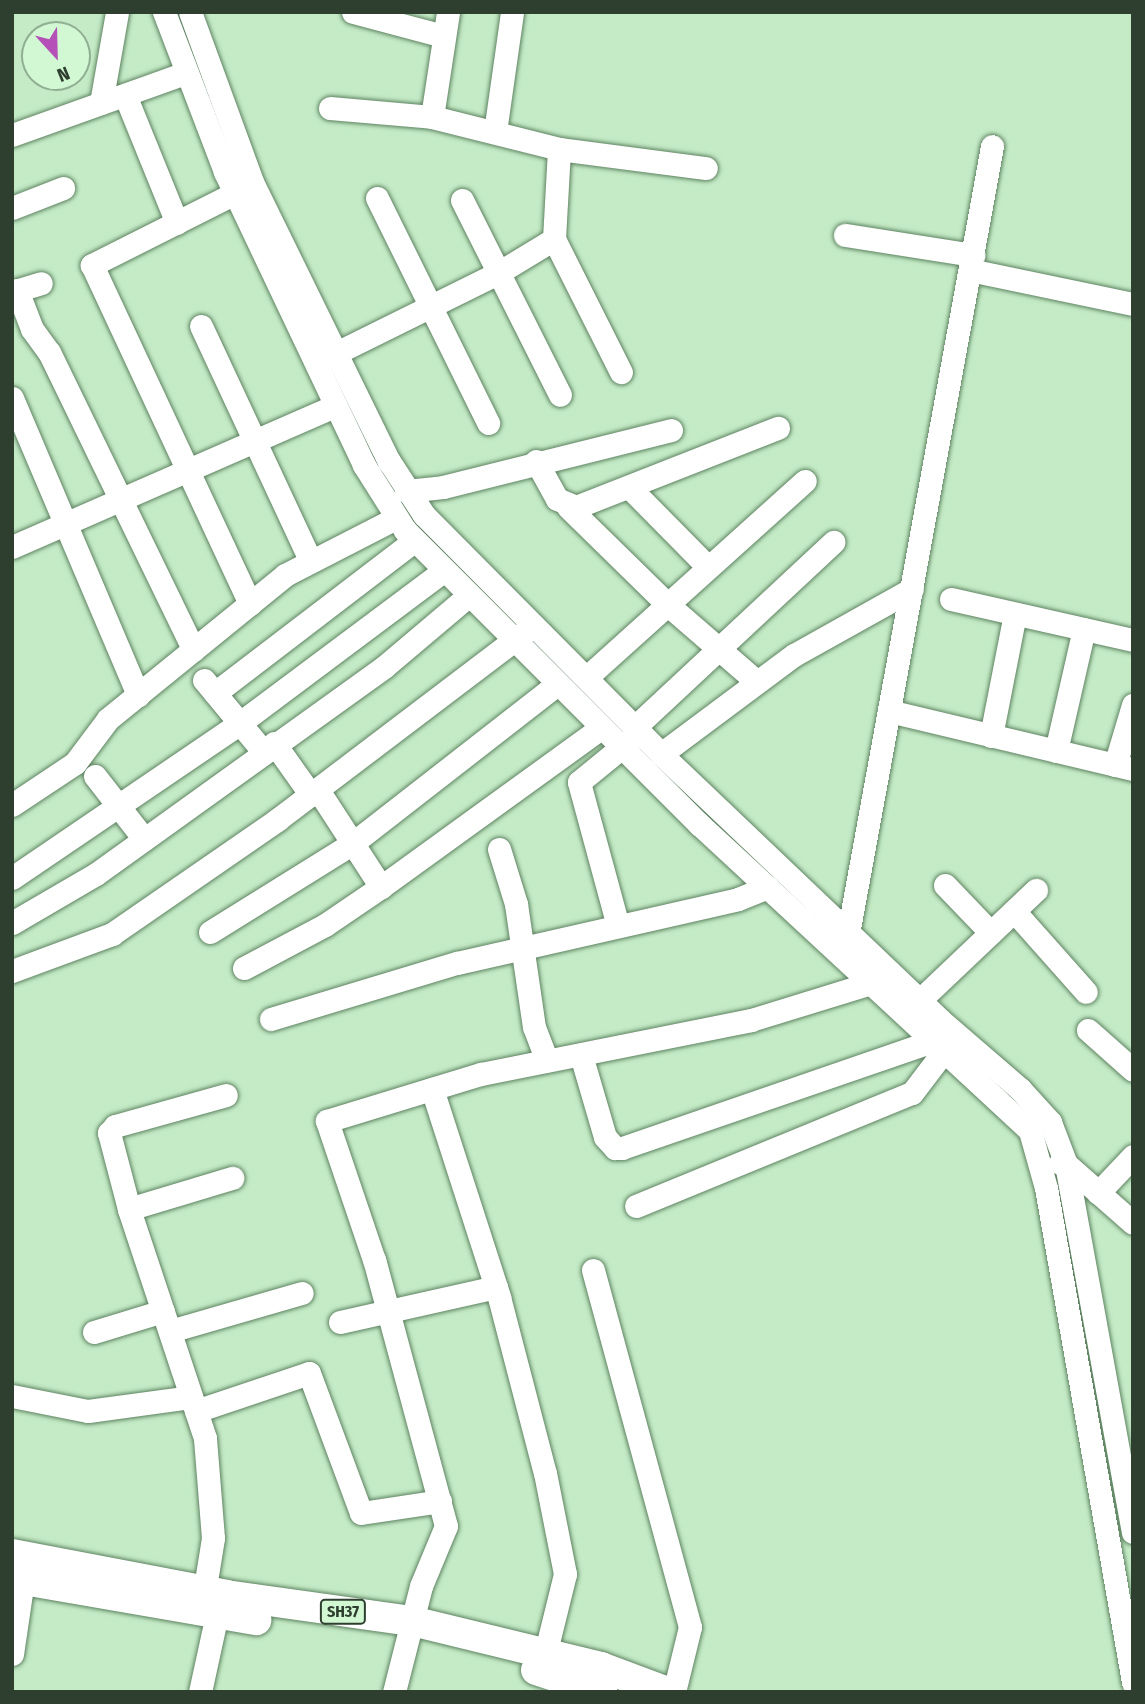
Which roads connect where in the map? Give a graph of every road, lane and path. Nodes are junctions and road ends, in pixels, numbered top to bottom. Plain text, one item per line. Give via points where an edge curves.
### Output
1 (117, 12) edge
2 (164, 12) edge
3 (190, 12) edge
4 (353, 12) edge
5 (448, 12) edge
6 (512, 12) edge
7 (444, 36) junction
8 (185, 73) junction
9 (125, 95) junction
10 (101, 103) junction
11 (330, 108) dead end
12 (432, 117) junction
13 (495, 132) junction
14 (12, 135) edge
15 (992, 146) dead end
16 (559, 149) junction
17 (706, 168) dead end
18 (63, 188) dead end
19 (244, 189) junction
20 (377, 198) dead end
21 (462, 200) dead end
22 (12, 208) edge
23 (177, 223) junction
24 (845, 235) dead end
25 (554, 239) junction
26 (971, 263) junction
27 (498, 273) junction
28 (41, 283) dead end
29 (15, 291) edge
30 (1133, 304) edge
31 (430, 306) junction
32 (201, 326) dead end
33 (325, 358) junction
34 (621, 372) dead end
35 (560, 396) dead end
36 (12, 398) edge
37 (335, 406) junction
38 (488, 423) dead end
39 (778, 428) dead end
40 (671, 430) dead end
41 (256, 442) junction
42 (536, 461) junction
43 (188, 472) junction
44 (805, 481) dead end
45 (629, 487) junction
46 (406, 491) junction
47 (123, 501) junction
48 (569, 507) junction
49 (396, 518) junction
50 (62, 525) junction
51 (414, 541) junction
52 (833, 542) dead end
53 (12, 547) edge
54 (310, 560) junction
55 (708, 567) junction
56 (443, 571) junction
57 (912, 589) junction
58 (468, 596) junction
59 (951, 599) dead end
60 (250, 604) junction
61 (667, 604) junction
62 (1015, 614) junction
63 (535, 623) junction
64 (1084, 629) junction
65 (1133, 640) edge
66 (514, 642) junction
67 (719, 648) junction
68 (194, 650) junction
69 (587, 677) junction
70 (756, 681) junction
71 (557, 684) junction
72 (138, 695) junction
73 (1133, 705) edge
74 (889, 710) junction
75 (240, 723) junction
76 (601, 728) junction
77 (639, 729) junction
78 (991, 736) junction
79 (269, 747) junction
80 (621, 747) junction
81 (1056, 751) junction
82 (661, 754) junction
83 (1124, 767) edge
84 (95, 776) dead end
85 (314, 793) junction
86 (12, 805) edge
87 (120, 808) junction
88 (144, 839) junction
89 (353, 844) junction
90 (499, 849) dead end
91 (12, 878) edge
92 (945, 885) dead end
93 (382, 887) junction
94 (768, 887) junction
95 (1036, 890) dead end
96 (1014, 911) junction
97 (12, 923) edge
98 (618, 926) junction
99 (210, 932) dead end
100 (991, 933) junction
101 (849, 934) junction
102 (520, 948) junction
103 (844, 957) junction
104 (244, 968) dead end
105 (12, 971) edge
106 (871, 982) junction
107 (1086, 992) dead end
108 (920, 1000) junction
109 (271, 1019) dead end
110 (1088, 1030) dead end
111 (938, 1046) junction
112 (581, 1055) junction
113 (547, 1061) junction
114 (1133, 1070) edge
115 (432, 1089) junction
116 (226, 1095) dead end
117 (1133, 1156) edge
118 (1039, 1160) junction
119 (1066, 1164) junction
120 (232, 1178) dead end
121 (1098, 1193) junction
122 (636, 1206) dead end
123 (129, 1209) junction
124 (1133, 1223) edge
125 (593, 1270) dead end
126 (496, 1287) junction
127 (302, 1293) dead end
128 (389, 1311) junction
129 (167, 1321) junction
130 (340, 1322) dead end
131 (94, 1332) dead end
132 (12, 1396) edge
133 (193, 1404) junction
134 (1123, 1408) edge
135 (440, 1501) junction
136 (1133, 1532) edge
137 (18, 1567) edge
138 (207, 1605) junction
139 (410, 1631) junction
140 (12, 1654) edge
141 (544, 1662) junction
142 (1133, 1682) edge
143 (200, 1692) edge
144 (394, 1692) edge
145 (601, 1692) edge
146 (668, 1692) edge
147 (674, 1692) edge

1 - 10 street
2 - 8 street
3 - 19 street
4 - 7 street
5 - 7 street
6 - 13 street
7 - 12 street
8 - 9 street
8 - 19 street
9 - 10 street
9 - 23 street
10 - 14 street
11 - 12 street
12 - 13 street
13 - 16 street
15 - 26 street
16 - 17 street
16 - 25 street
18 - 22 street
19 - 23 street
19 - 33 street
20 - 31 street
21 - 27 street
23 - 43 street via 92,265
24 - 26 street
25 - 27 street
25 - 34 street
26 - 30 street
26 - 57 street
27 - 31 street
27 - 35 street
28 - 29 street
29 - 47 street
31 - 33 street
31 - 38 street
32 - 41 street
33 - 37 street
33 - 46 street
36 - 50 street
37 - 41 street
37 - 49 street
39 - 45 street
40 - 42 street
41 - 43 street
41 - 54 street
42 - 46 street via 443,487
42 - 48 street via 557,499
43 - 47 street
43 - 60 street
44 - 55 street
45 - 48 street
45 - 55 street
46 - 63 street via 446,539
47 - 50 street
47 - 68 street
48 - 61 street
49 - 51 street
49 - 54 street
50 - 53 street
50 - 72 street
51 - 56 street
51 - 75 street via 209,687
52 - 67 street
54 - 60 street
55 - 61 street
56 - 58 street
56 - 75 street
57 - 70 street
57 - 74 street
58 - 66 street
58 - 79 street via 384,667
59 - 62 street
60 - 68 street
61 - 67 street
61 - 69 street
62 - 64 street
62 - 78 street
63 - 66 street
63 - 69 street
64 - 65 street
64 - 81 street
66 - 71 street
66 - 85 street
67 - 70 street
67 - 77 street
68 - 72 street
69 - 77 street
70 - 82 street
71 - 76 street
71 - 89 street
72 - 86 street via 101,726 75,763
73 - 83 street
74 - 78 street
74 - 101 street
75 - 79 street
75 - 87 street
76 - 80 street
76 - 93 street
77 - 80 street
77 - 82 street
78 - 81 street
79 - 85 street
79 - 88 street
80 - 94 street
80 - 98 street via 583,776 578,790
81 - 83 street
82 - 101 street
84 - 87 street
85 - 89 street
85 - 105 street via 113,934
87 - 88 street
87 - 91 street
88 - 97 street via 96,874
89 - 93 street
89 - 99 street
90 - 102 street via 514,894
92 - 100 street
93 - 104 street via 325,925
94 - 98 street via 738,899
94 - 103 street
95 - 96 street
96 - 100 street
96 - 107 street
98 - 102 street
100 - 108 street
101 - 103 street
101 - 108 street
102 - 109 street
102 - 113 street via 534,1027
103 - 106 street
106 - 111 street
106 - 112 street via 751,1020
108 - 119 street via 1041,1110
110 - 114 street
111 - 112 street via 622,1148 615,1148 605,1137
111 - 118 street via 1028,1128
111 - 122 street via 912,1093
112 - 113 street
113 - 115 street
115 - 126 street
115 - 128 street via 327,1121
116 - 123 street via 115,1126 109,1133
117 - 121 street
118 - 119 street
118 - 142 street
119 - 121 street
119 - 134 street
120 - 123 street
121 - 124 street
123 - 129 street
125 - 147 street via 690,1627
126 - 128 street
126 - 141 street via 545,1473 565,1574
127 - 129 street
128 - 130 street
128 - 135 street
129 - 131 street
129 - 133 street
132 - 133 street via 88,1412
133 - 135 street via 309,1373 361,1513
133 - 138 street via 205,1438 211,1492 213,1538
134 - 136 street
135 - 139 street via 446,1527
137 - 138 main road, SH37
137 - 140 street
138 - 139 main road, SH37
138 - 143 street
139 - 141 main road, SH37
139 - 144 street
141 - 145 main road, SH37
141 - 146 main road, SH37

